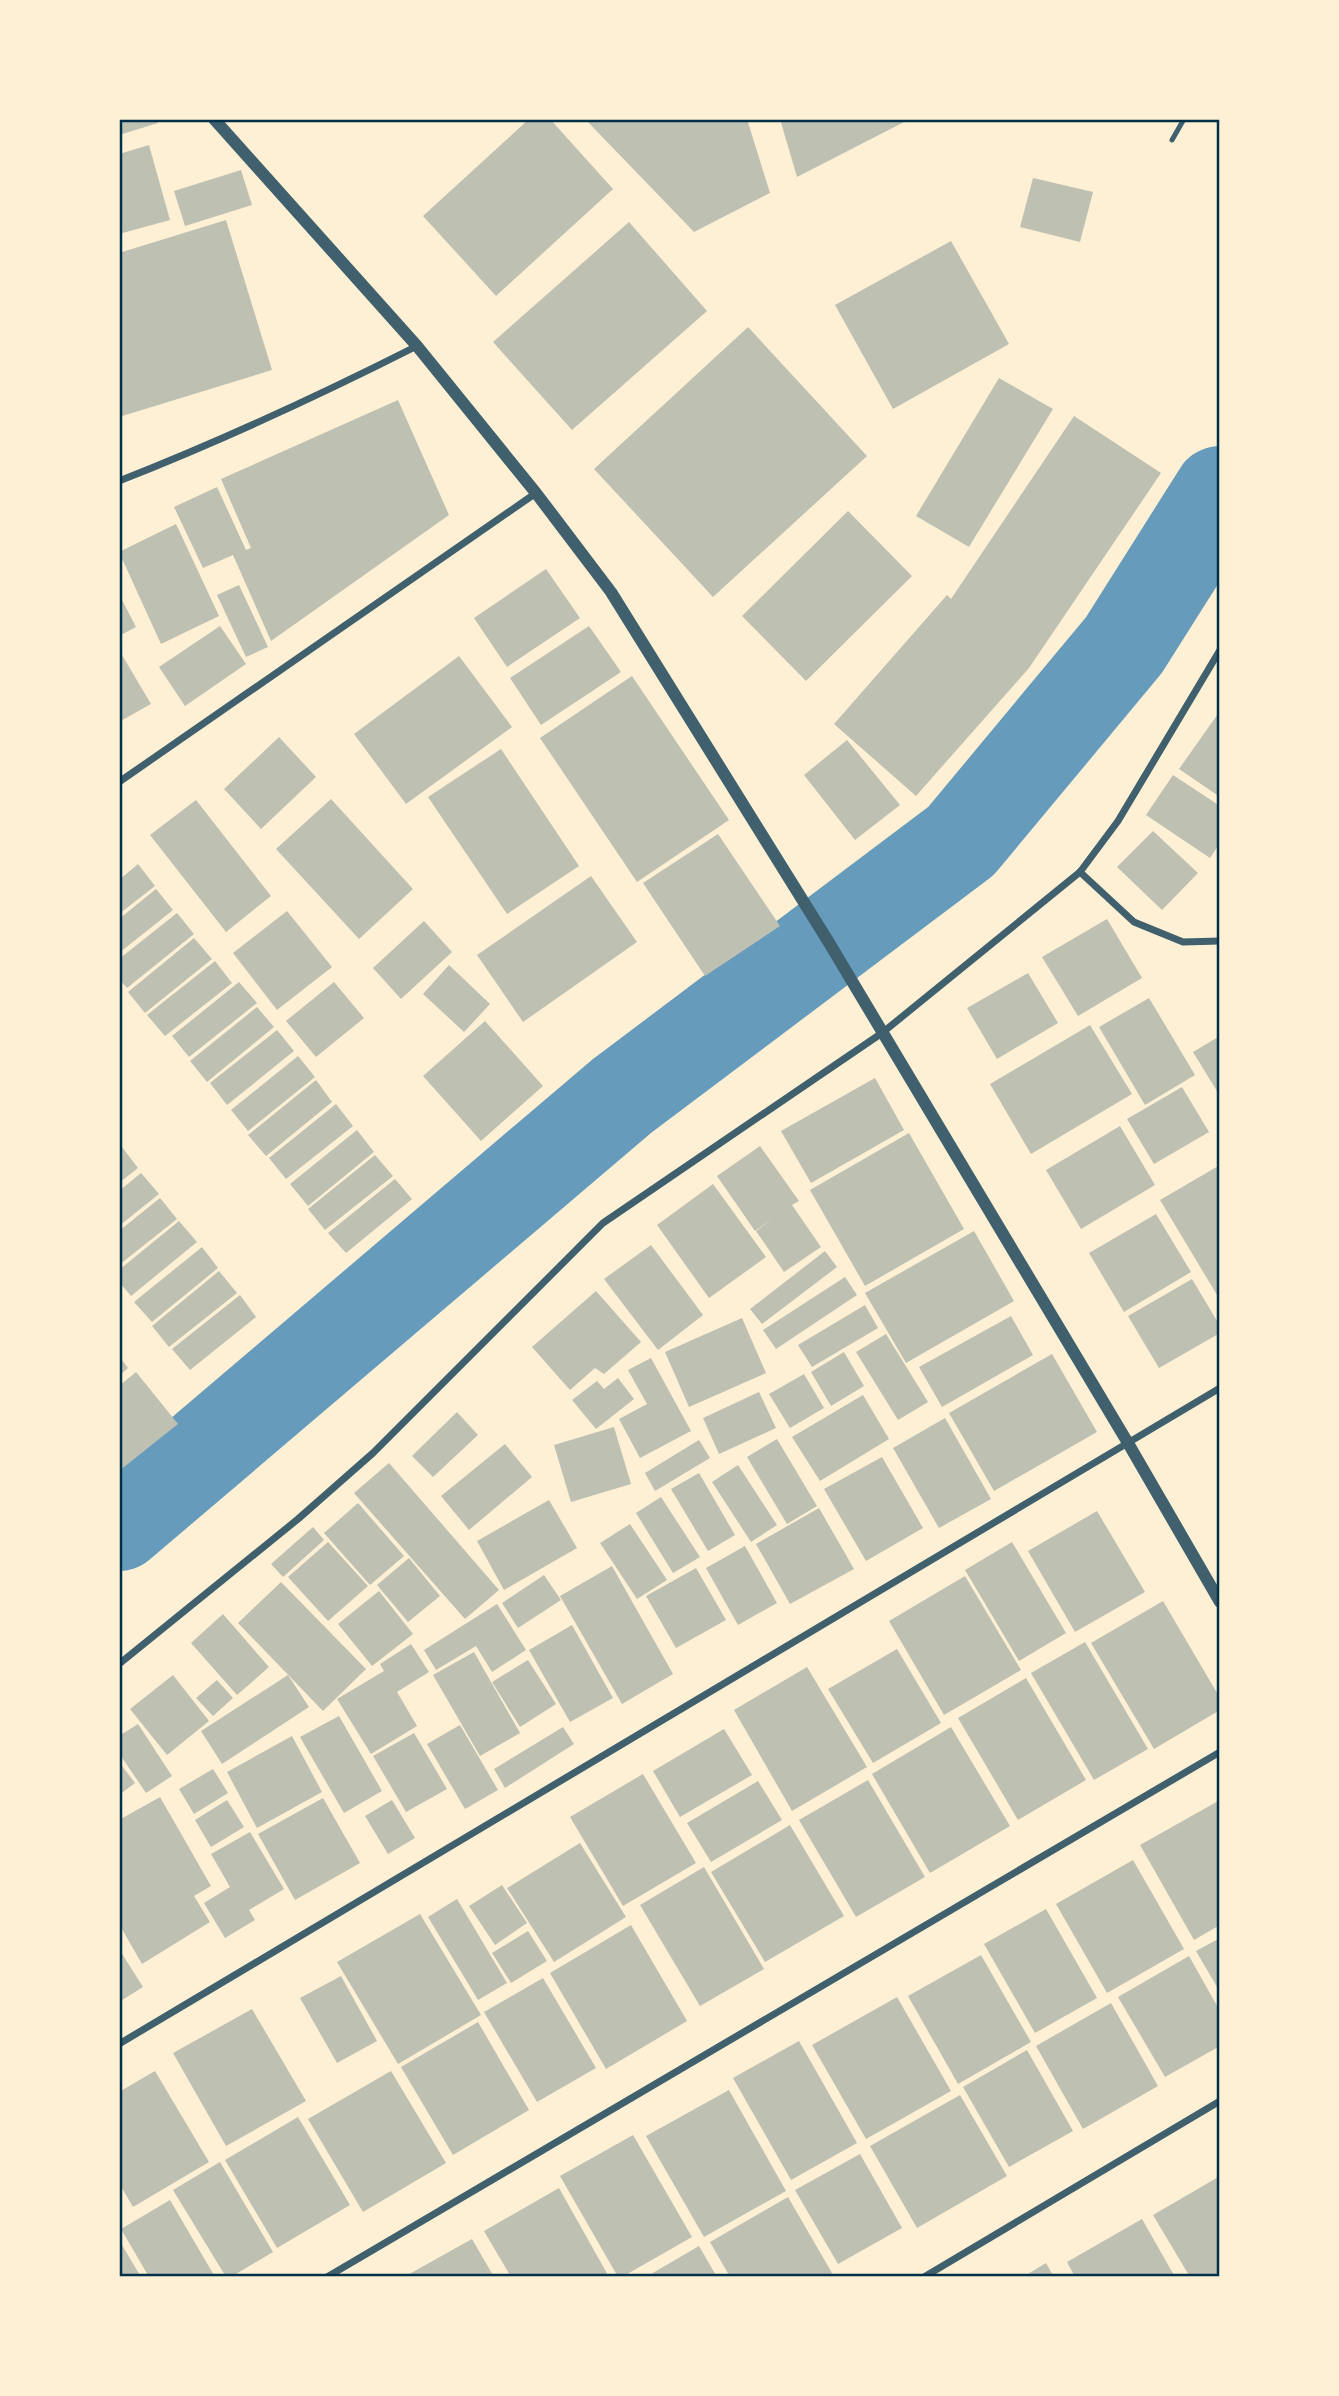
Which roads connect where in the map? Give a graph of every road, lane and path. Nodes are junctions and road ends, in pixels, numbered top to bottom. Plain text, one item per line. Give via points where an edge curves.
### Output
1 (214, 119) edge
2 (1184, 119) edge
3 (1172, 140) dead end
4 (417, 346) junction
5 (119, 481) edge
6 (536, 493) junction
7 (1220, 650) edge
8 (119, 782) edge
9 (1080, 872) junction
10 (1220, 941) edge
11 (882, 1033) junction
12 (1220, 1388) edge
13 (1128, 1443) junction
14 (1220, 1602) edge
15 (119, 1664) edge
16 (1220, 1752) edge
17 (119, 2044) edge
18 (1220, 2101) edge
19 (327, 2277) edge
20 (924, 2277) edge

1 - 4 street
2 - 3 lane
4 - 5 street via 199,450
4 - 6 street
6 - 8 street
6 - 11 street via 611,592
7 - 9 street via 1118,821
9 - 10 street via 1134,922 1183,942
9 - 11 street
11 - 13 street
11 - 15 street via 603,1223 373,1453
12 - 13 street
13 - 14 street
13 - 17 street
16 - 19 street
18 - 20 street

